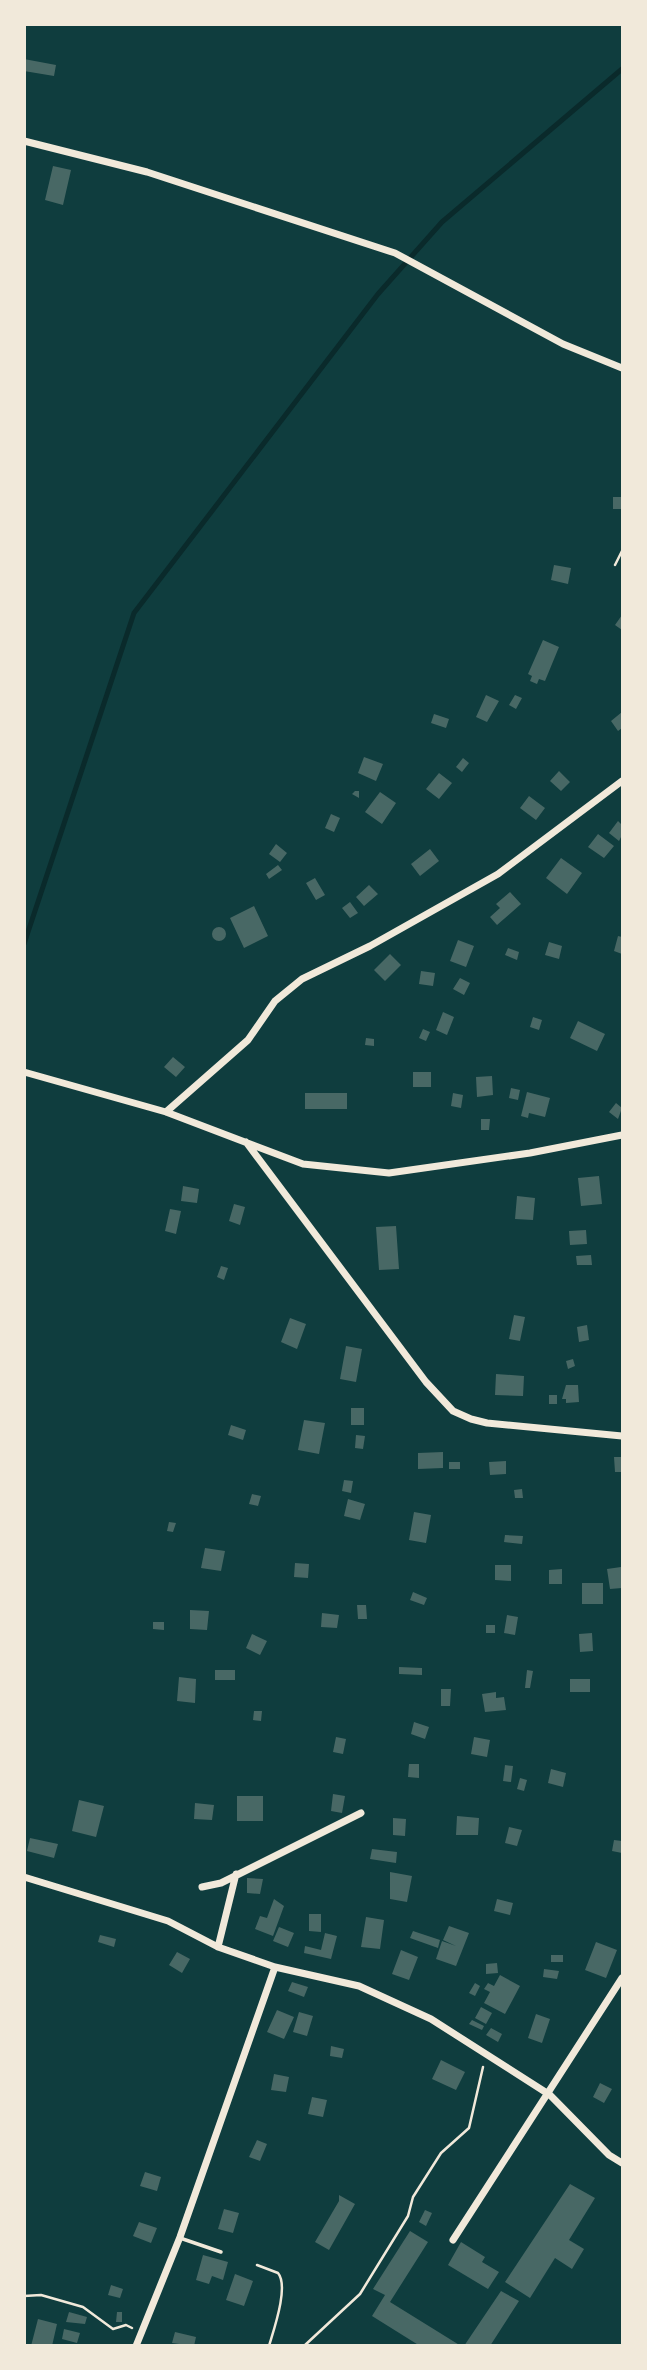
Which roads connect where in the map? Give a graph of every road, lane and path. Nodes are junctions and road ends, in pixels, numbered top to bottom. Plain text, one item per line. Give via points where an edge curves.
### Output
1 (24, 141) edge
2 (622, 368) edge
3 (622, 551) edge
4 (615, 565) dead end
5 (622, 781) edge
6 (24, 1072) edge
7 (166, 1112) junction
8 (622, 1135) edge
9 (246, 1142) junction
10 (622, 1436) edge
11 (361, 1813) dead end
12 (236, 1874) junction
13 (24, 1877) edge
14 (202, 1887) dead end
15 (218, 1947) junction
16 (275, 1967) junction
17 (622, 1978) edge
18 (487, 2054) junction
19 (550, 2095) junction
20 (622, 2163) edge
21 (180, 2238) junction
22 (453, 2240) dead end
23 (221, 2252) dead end
24 (257, 2266) dead end
25 (24, 2296) edge
26 (141, 2334) junction
27 (136, 2346) edge
28 (269, 2346) edge
29 (304, 2346) edge

1 - 2 street via 147,172 395,253 563,344
3 - 4 path
5 - 7 street via 498,874 302,979 275,1001 248,1041
6 - 7 street
7 - 9 street
8 - 9 street via 389,1173 303,1164
9 - 10 street via 426,1382 453,1411 487,1423
11 - 12 street
12 - 14 street
12 - 15 street
13 - 15 street via 168,1921
15 - 16 street
16 - 18 street via 359,1986 431,2019
16 - 21 street
17 - 19 street
18 - 19 street
18 - 29 path via 470,2128 441,2153 360,2294
19 - 20 street
19 - 22 street
21 - 23 lane
21 - 26 street
24 - 28 path via 278,2273 282,2280
25 - 26 path via 41,2295 83,2307 113,2329 126,2325
26 - 27 street

